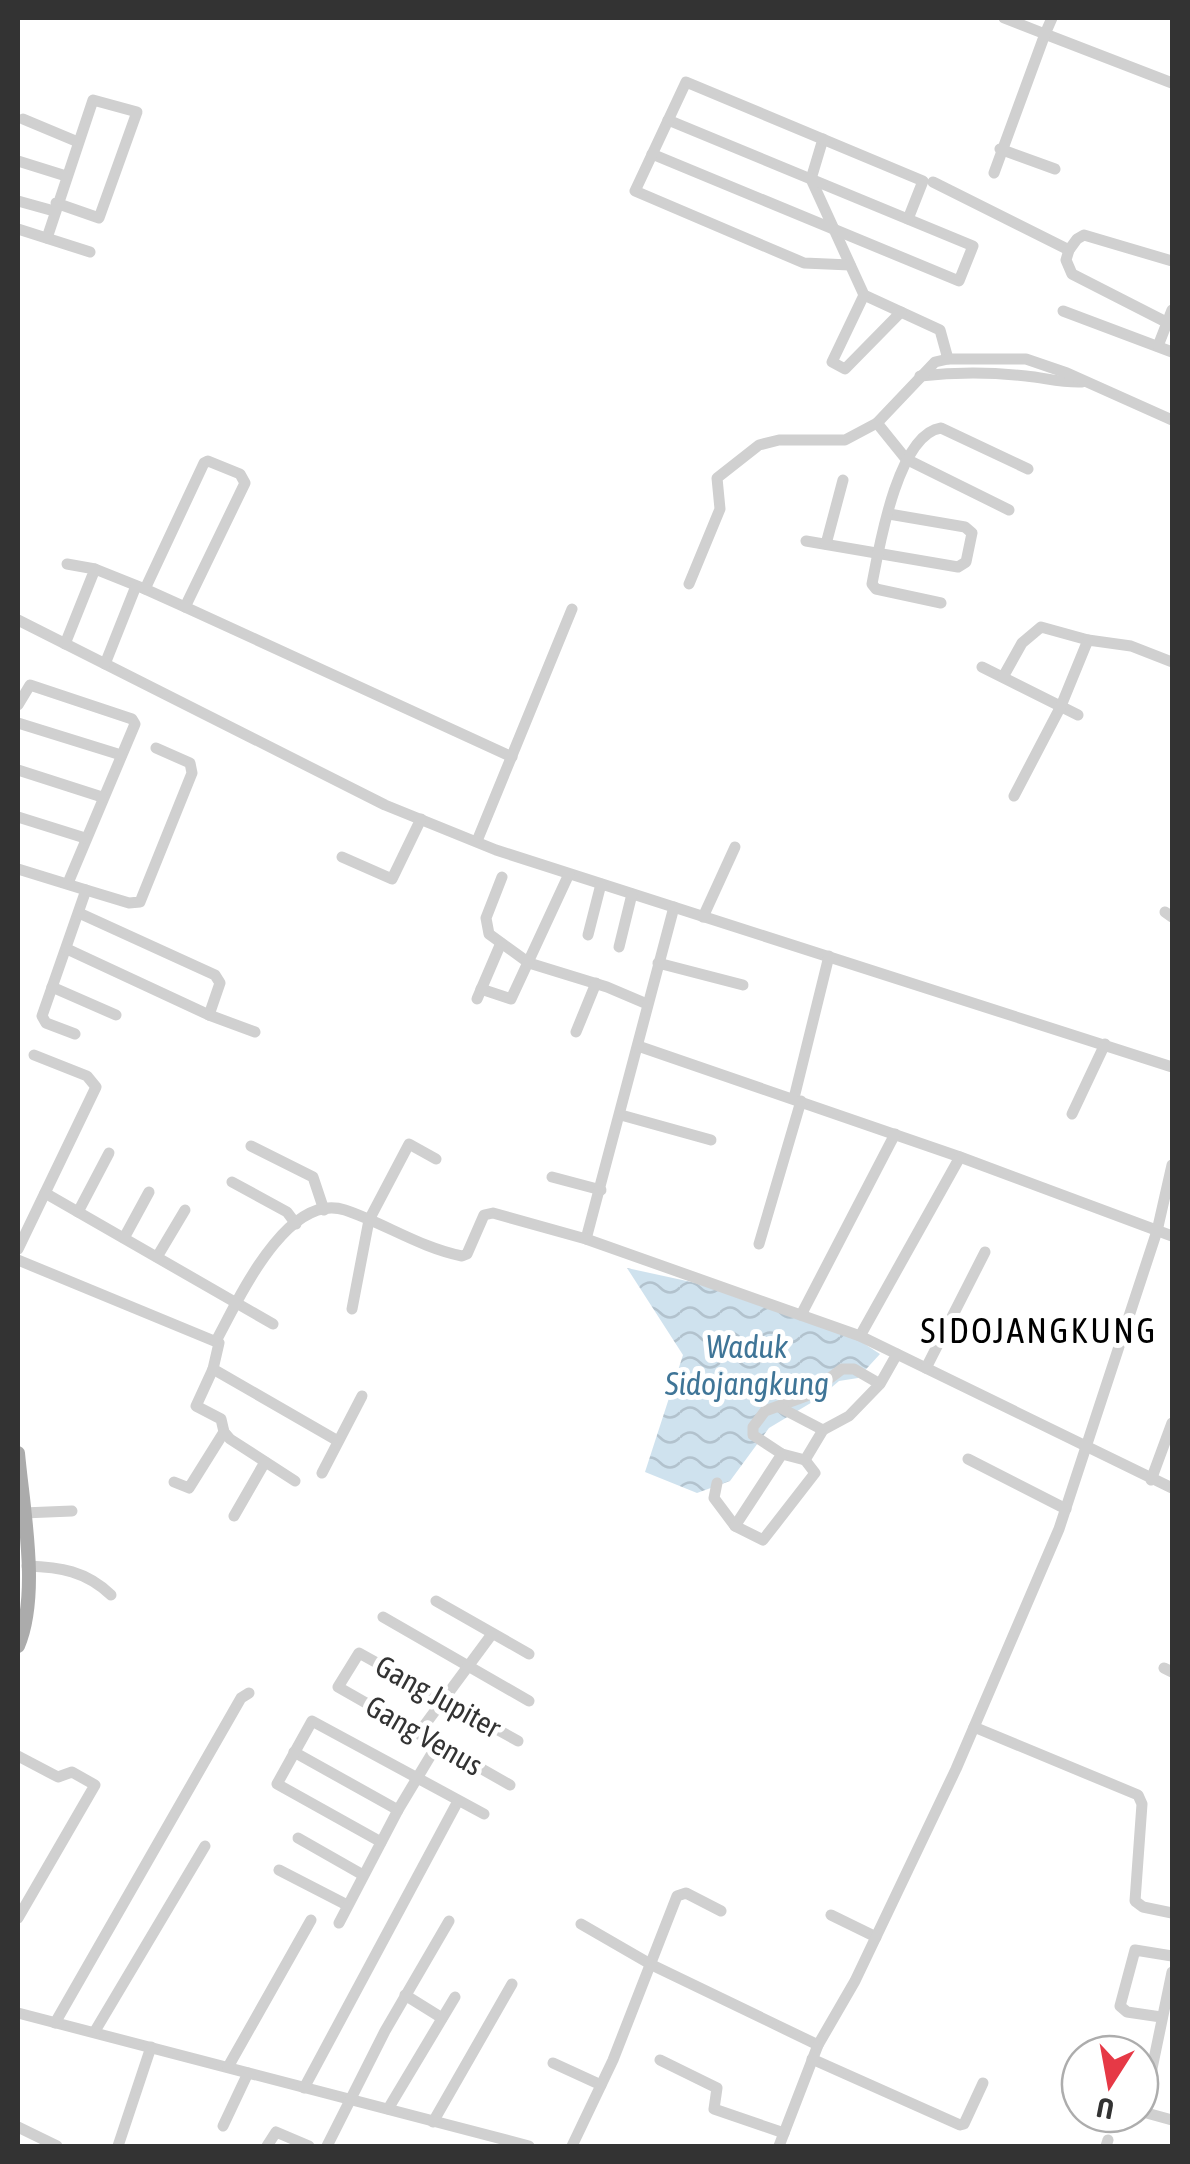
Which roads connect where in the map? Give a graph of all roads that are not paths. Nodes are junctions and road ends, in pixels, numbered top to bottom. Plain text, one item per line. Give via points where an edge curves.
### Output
1 (1004, 18) edge
2 (1052, 18) edge
3 (1045, 34) junction
4 (1172, 83) edge
5 (24, 119) dead end
6 (668, 120) junction
7 (823, 139) junction
8 (78, 142) junction
9 (1000, 149) junction
10 (652, 154) junction
11 (18, 162) edge
12 (1055, 169) dead end
13 (994, 173) dead end
14 (66, 176) junction
15 (811, 179) junction
16 (933, 182) dead end
17 (18, 201) edge
18 (55, 207) junction
19 (908, 219) junction
20 (18, 229) edge
21 (834, 229) junction
22 (47, 238) junction
23 (1068, 250) junction
24 (90, 252) dead end
25 (1172, 261) edge
26 (850, 265) junction
27 (864, 295) junction
28 (1062, 311) dead end
29 (901, 312) junction
30 (1170, 317) edge
31 (1158, 346) junction
32 (1172, 352) edge
33 (948, 358) junction
34 (993, 360) junction
35 (995, 375) junction
36 (920, 376) junction
37 (1082, 382) junction
38 (1172, 420) edge
39 (877, 423) junction
40 (906, 460) junction
41 (1028, 469) dead end
42 (843, 480) dead end
43 (1009, 510) dead end
44 (890, 514) junction
45 (806, 541) dead end
46 (826, 544) junction
47 (878, 553) junction
48 (66, 564) dead end
49 (95, 569) junction
50 (689, 584) dead end
51 (140, 587) junction
52 (941, 602) dead end
53 (184, 607) junction
54 (572, 609) dead end
55 (18, 620) edge
56 (1088, 640) junction
57 (64, 644) junction
58 (1172, 662) edge
59 (105, 664) junction
60 (982, 667) dead end
61 (1003, 677) junction
62 (18, 705) edge
63 (1061, 706) junction
64 (1078, 715) dead end
65 (18, 723) edge
66 (156, 748) dead end
67 (121, 755) junction
68 (512, 757) junction
69 (18, 770) edge
70 (1014, 796) dead end
71 (102, 797) junction
72 (18, 817) edge
73 (421, 818) junction
74 (85, 838) junction
75 (477, 841) junction
76 (735, 847) dead end
77 (342, 857) dead end
78 (18, 869) edge
79 (569, 874) junction
80 (502, 877) dead end
81 (68, 884) junction
82 (601, 884) junction
83 (86, 890) junction
84 (632, 894) junction
85 (674, 907) junction
86 (79, 913) junction
87 (704, 917) junction
88 (588, 935) dead end
89 (501, 943) junction
90 (620, 948) dead end
91 (66, 949) junction
92 (828, 956) junction
93 (526, 961) junction
94 (658, 963) junction
95 (596, 983) junction
96 (743, 985) dead end
97 (52, 987) junction
98 (648, 1004) junction
99 (209, 1014) junction
100 (116, 1015) dead end
101 (254, 1032) dead end
102 (576, 1032) dead end
103 (75, 1034) dead end
104 (1105, 1044) junction
105 (638, 1046) junction
106 (34, 1055) dead end
107 (1172, 1067) edge
108 (798, 1100) junction
109 (1072, 1114) dead end
110 (621, 1115) junction
111 (896, 1134) junction
112 (711, 1140) dead end
113 (251, 1146) dead end
114 (109, 1153) dead end
115 (960, 1157) junction
116 (436, 1159) dead end
117 (1172, 1165) edge
118 (552, 1177) dead end
119 (232, 1182) dead end
120 (1170, 1186) edge
121 (601, 1190) junction
122 (149, 1192) dead end
123 (45, 1193) junction
124 (185, 1210) dead end
125 (324, 1210) junction
126 (78, 1212) junction
127 (369, 1220) junction
128 (296, 1224) junction
129 (1158, 1231) junction
130 (1172, 1236) edge
131 (124, 1238) junction
132 (586, 1239) junction
133 (759, 1244) dead end
134 (18, 1249) edge
135 (985, 1252) dead end
136 (157, 1257) junction
137 (18, 1260) edge
138 (237, 1302) junction
139 (352, 1310) dead end
140 (801, 1315) junction
141 (273, 1324) dead end
142 (860, 1336) junction
143 (216, 1342) junction
144 (897, 1354) junction
145 (926, 1368) junction
146 (213, 1369) junction
147 (880, 1384) junction
148 (362, 1396) dead end
149 (779, 1406) junction
150 (1172, 1423) edge
151 (823, 1430) junction
152 (224, 1432) junction
153 (338, 1442) junction
154 (1088, 1449) junction
155 (18, 1452) edge
156 (782, 1454) junction
157 (968, 1459) dead end
158 (805, 1460) junction
159 (266, 1462) junction
160 (322, 1472) dead end
161 (1151, 1480) junction
162 (295, 1481) dead end
163 (174, 1482) dead end
164 (716, 1484) dead end
165 (1172, 1488) edge
166 (1066, 1509) junction
167 (72, 1511) dead end
168 (23, 1513) junction
169 (234, 1516) dead end
170 (735, 1526) junction
171 (27, 1566) junction
172 (111, 1594) dead end
173 (436, 1601) dead end
174 (22, 1607) edge
175 (384, 1617) dead end
176 (492, 1634) junction
177 (18, 1646) edge
178 (359, 1652) joint
179 (529, 1654) dead end
180 (466, 1665) junction
181 (249, 1694) dead end
182 (442, 1700) junction
183 (530, 1701) dead end
184 (974, 1727) junction
185 (418, 1734) junction
186 (518, 1741) dead end
187 (437, 1745) junction
188 (294, 1752) junction
189 (18, 1756) edge
190 (417, 1780) junction
191 (510, 1785) dead end
192 (458, 1801) junction
193 (398, 1810) junction
194 (484, 1814) dead end
195 (298, 1838) dead end
196 (380, 1842) junction
197 (206, 1846) dead end
198 (279, 1870) dead end
199 (362, 1875) junction
200 (347, 1905) junction
201 (721, 1911) dead end
202 (1172, 1913) edge
203 (831, 1915) dead end
204 (18, 1918) edge
205 (311, 1920) dead end
206 (449, 1920) dead end
207 (339, 1922) dead end
208 (580, 1924) dead end
209 (876, 1937) junction
210 (1172, 1956) edge
211 (652, 1965) junction
212 (1172, 1972) edge
213 (512, 1984) dead end
214 (406, 1995) junction
215 (455, 1997) dead end
216 (18, 2013) edge
217 (1161, 2017) junction
218 (442, 2018) junction
219 (55, 2022) junction
220 (95, 2031) junction
221 (818, 2045) junction
222 (151, 2047) junction
223 (660, 2060) dead end
224 (812, 2060) junction
225 (553, 2063) dead end
226 (228, 2067) junction
227 (248, 2073) junction
228 (983, 2082) dead end
229 (602, 2086) junction
230 (304, 2088) junction
231 (351, 2102) junction
232 (388, 2109) junction
233 (1172, 2120) edge
234 (433, 2122) junction
235 (223, 2126) dead end
236 (18, 2127) edge
237 (784, 2133) junction
238 (480, 2141) edge
239 (58, 2146) edge
240 (118, 2146) edge
241 (267, 2146) edge
242 (310, 2146) edge
243 (327, 2146) edge
244 (529, 2146) edge
245 (572, 2146) edge
246 (779, 2146) edge

1 - 3 street
2 - 3 street
3 - 4 street
3 - 9 street
5 - 8 street
6 - 7 street via 686,82
6 - 10 street
6 - 15 street
7 - 15 street
7 - 19 street via 923,181
8 - 14 street
8 - 18 street via 94,98 136,112 99,218
9 - 12 street
9 - 13 street
10 - 21 street
10 - 26 street via 635,191 804,262
11 - 14 street
14 - 18 street
15 - 19 street
15 - 21 street
16 - 23 street
17 - 18 street
18 - 22 street
19 - 21 street via 974,246 959,281
20 - 22 street
21 - 26 street
22 - 24 street
23 - 25 street via 1084,235
23 - 30 street via 1072,274
26 - 27 street
27 - 29 street
27 - 29 street via 832,362 845,369
28 - 31 street
29 - 33 street via 940,330
30 - 31 street
31 - 32 street
33 - 34 street
33 - 36 street
34 - 35 street
34 - 37 street via 1026,359
35 - 36 street
35 - 37 street
36 - 39 street
37 - 38 street
39 - 40 street
39 - 50 street via 845,440 759,446 717,478 720,509
40 - 41 street via 918,440 941,428
40 - 43 street
40 - 44 street
42 - 46 street
44 - 47 street
44 - 47 street via 965,527 972,532 970,552 958,567
45 - 46 street
46 - 47 street
47 - 52 street via 876,589
48 - 49 street
49 - 51 street
49 - 57 street
51 - 53 street
51 - 53 street via 204,464 240,474 244,483
51 - 59 street
53 - 68 street
54 - 68 street
55 - 57 street
56 - 58 street via 1132,646
56 - 61 street via 1041,627 1022,643
56 - 63 street
57 - 59 street
59 - 73 street
60 - 61 street
61 - 63 street
62 - 67 street via 30,685 132,719
63 - 64 street
63 - 70 street
65 - 67 street
66 - 83 street via 190,763 192,773 140,902
67 - 71 street
68 - 75 street
69 - 71 street
71 - 74 street
72 - 74 street
73 - 75 street
73 - 77 street via 392,879
74 - 81 street
75 - 79 street
76 - 87 street
78 - 81 street
79 - 82 street
79 - 93 street
80 - 89 street via 485,925
81 - 83 street
82 - 84 street
82 - 88 street
83 - 86 street
84 - 85 street
84 - 90 street
85 - 87 street
85 - 94 street
86 - 91 street
86 - 99 street via 214,975 220,984
87 - 92 street
89 - 93 street
89 - 93 street via 479,994 509,1001
91 - 97 street
91 - 99 street
92 - 104 street
92 - 108 street
93 - 95 street
94 - 96 street
94 - 98 street
95 - 98 street
95 - 102 street
97 - 100 street
97 - 103 street via 42,1019
98 - 105 street
99 - 101 street
104 - 107 street
104 - 109 street
105 - 108 street
105 - 110 street
106 - 123 street via 96,1083
108 - 111 street
108 - 133 street
110 - 112 street
110 - 121 street
111 - 115 street
111 - 140 street
113 - 125 street via 313,1177
114 - 126 street
115 - 129 street
115 - 142 street
116 - 127 street via 409,1144
117 - 120 street
118 - 121 street
119 - 128 street via 288,1212
120 - 129 street
121 - 132 street
122 - 131 street
123 - 126 street
123 - 134 street
124 - 136 street
125 - 127 street
125 - 128 street
126 - 131 street
127 - 132 street via 462,1256 484,1215 492,1213
127 - 139 street
128 - 138 street via 259,1261
129 - 130 street
129 - 154 street
131 - 136 street
132 - 140 street
135 - 145 street
136 - 138 street
137 - 143 street
138 - 141 street
138 - 143 street
140 - 142 street
142 - 144 street
143 - 146 street via 221,1345
144 - 145 street
144 - 147 street
145 - 154 street
146 - 152 street via 195,1403 221,1419
146 - 153 street
147 - 149 street via 847,1368
147 - 151 street via 849,1416
148 - 153 street
149 - 151 street
149 - 156 street via 765,1411 752,1431
150 - 161 street
151 - 158 street
152 - 159 street
152 - 163 street via 190,1488
153 - 160 street
154 - 161 street
154 - 166 street
155 - 168 main road
156 - 158 street
156 - 170 street
157 - 166 street
158 - 170 street via 814,1473 765,1539
159 - 162 street
159 - 169 street
161 - 165 street
164 - 170 street via 714,1498
166 - 184 street
167 - 168 street
168 - 171 main road
171 - 172 street via 71,1570
171 - 174 main road
173 - 176 street
174 - 177 main road
175 - 180 street
176 - 179 street
176 - 180 street
178 - 182 street, Gang Jupiter
178 - 185 street, Gang Venus via 338,1687
180 - 182 street
180 - 183 street
181 - 219 street
182 - 185 street
182 - 186 street, Gang Jupiter
184 - 202 street via 1138,1796 1135,1901
184 - 209 street
185 - 187 street, Gang Venus
187 - 190 street
187 - 191 street, Gang Venus
188 - 190 street via 312,1721
188 - 193 street
188 - 196 street via 277,1784
189 - 204 street via 58,1777 72,1772 95,1784
190 - 192 street
190 - 193 street
192 - 194 street
192 - 230 street
193 - 196 street
195 - 199 street
196 - 199 street
197 - 220 street
198 - 200 street
199 - 200 street
200 - 207 street
201 - 211 street via 679,1894
203 - 209 street
205 - 226 street
206 - 214 street
208 - 211 street
209 - 221 street
210 - 217 street via 1136,1950 1120,2006
211 - 221 street
211 - 229 street
212 - 217 street
213 - 234 street
214 - 218 street
214 - 231 street
215 - 218 street
216 - 219 street
217 - 233 street via 1143,2112
218 - 232 street
219 - 220 street
220 - 222 street
221 - 224 street
222 - 226 street
222 - 240 street
223 - 237 street via 717,2088 714,2109
224 - 228 street via 960,2125
224 - 237 street
225 - 229 street
226 - 227 street
227 - 230 street
227 - 235 street
229 - 245 street
230 - 231 street
231 - 232 street
231 - 243 street
232 - 234 street
234 - 238 street
236 - 239 street
237 - 246 street
238 - 244 street
241 - 242 street via 278,2132

